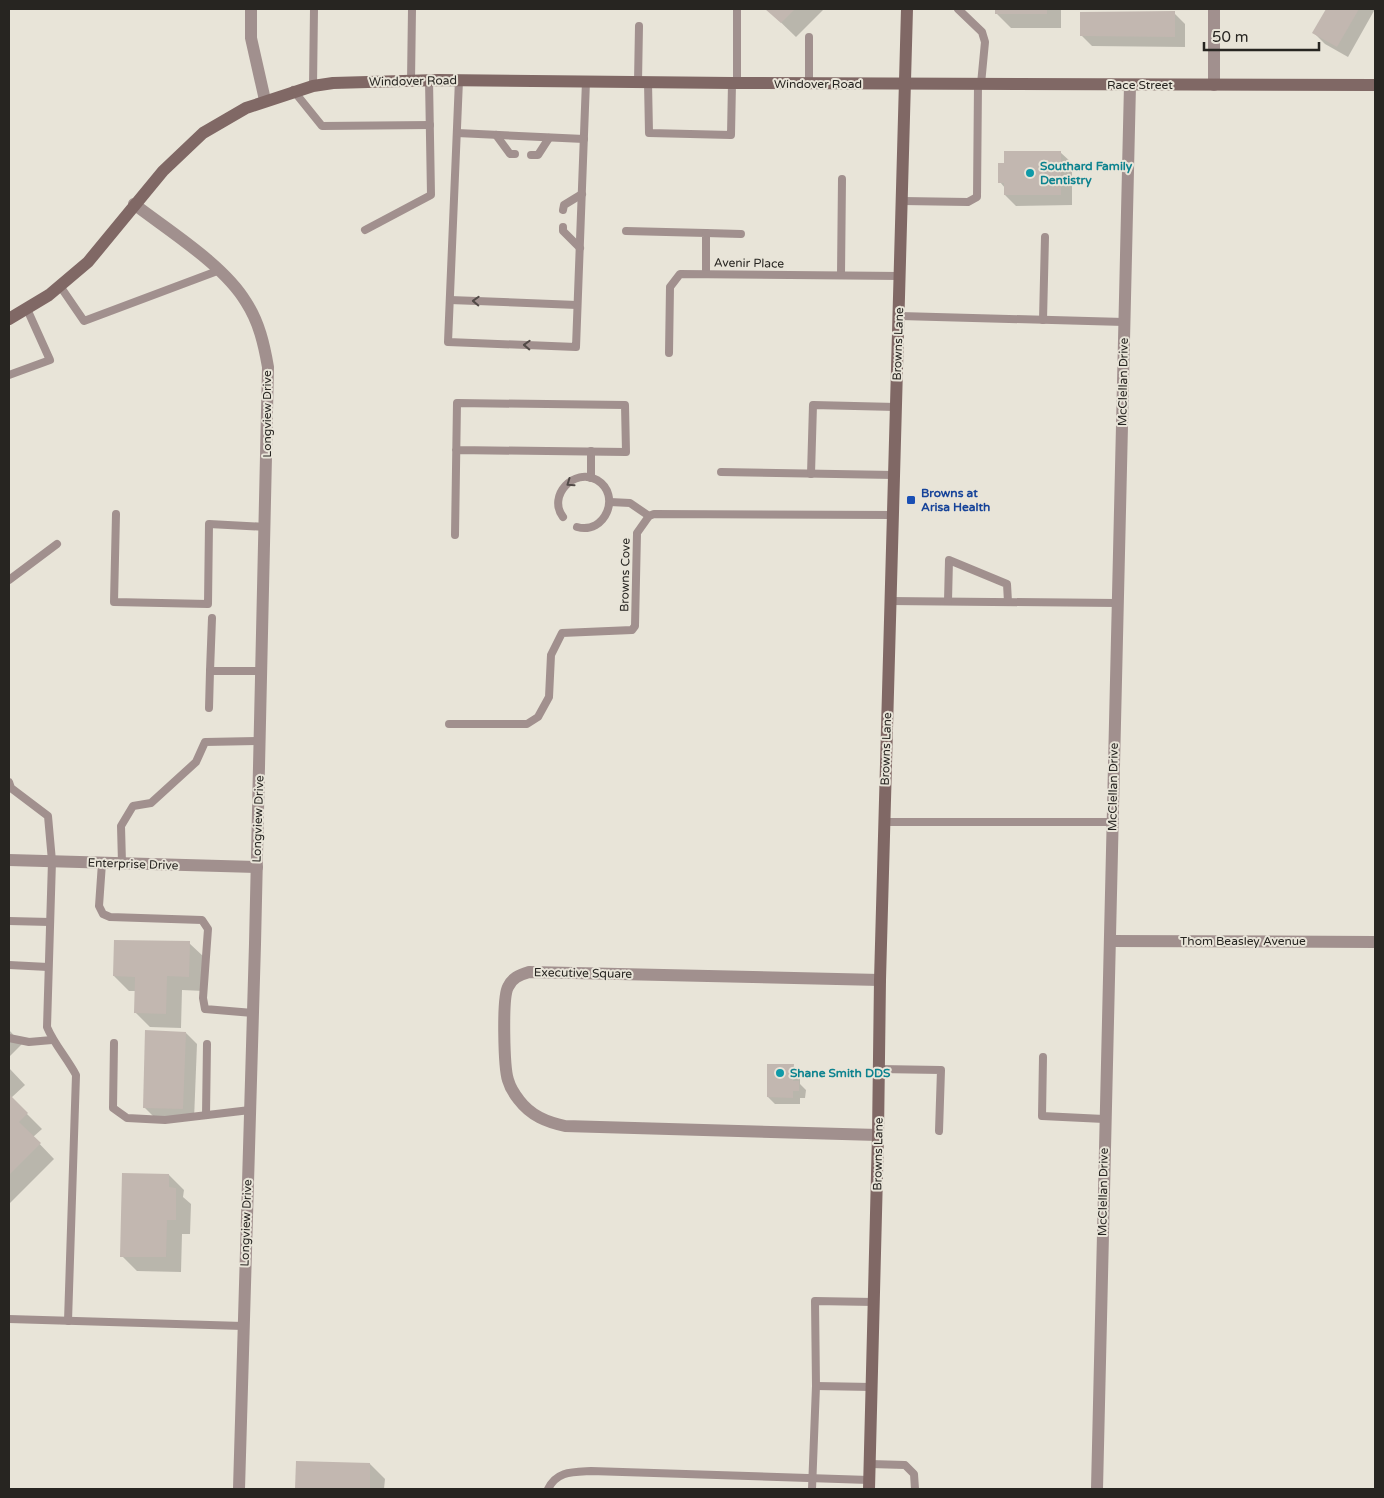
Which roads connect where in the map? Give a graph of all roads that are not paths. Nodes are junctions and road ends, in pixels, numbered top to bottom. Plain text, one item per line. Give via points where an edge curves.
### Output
1 (251, 9) edge
2 (314, 9) edge
3 (412, 9) edge
4 (737, 9) edge
5 (907, 9) edge
6 (958, 9) edge
7 (1214, 9) edge
8 (639, 26) dead end
9 (810, 36) dead end
10 (411, 80) junction
11 (429, 80) junction
12 (459, 80) junction
13 (586, 81) junction
14 (643, 82) junction
15 (734, 83) junction
16 (810, 84) junction
17 (905, 84) junction
18 (979, 84) junction
19 (1130, 85) junction
20 (1214, 85) junction
21 (1375, 85) edge
22 (312, 86) junction
23 (293, 90) junction
24 (265, 100) junction
25 (430, 125) junction
26 (457, 133) junction
27 (496, 135) junction
28 (549, 138) junction
29 (584, 139) junction
30 (515, 154) dead end
31 (531, 155) dead end
32 (842, 179) dead end
33 (582, 194) junction
34 (903, 201) junction
35 (134, 204) junction
36 (563, 210) dead end
37 (563, 227) dead end
38 (365, 230) dead end
39 (626, 231) dead end
40 (706, 233) junction
41 (741, 234) dead end
42 (1045, 237) dead end
43 (580, 248) junction
44 (220, 270) junction
45 (706, 273) junction
46 (841, 275) junction
47 (901, 276) junction
48 (60, 286) junction
49 (450, 300) junction
50 (577, 305) junction
51 (28, 309) junction
52 (900, 316) junction
53 (9, 319) edge
54 (1043, 320) junction
55 (1124, 322) junction
56 (669, 353) dead end
57 (9, 375) edge
58 (896, 407) junction
59 (456, 450) junction
60 (591, 452) junction
61 (721, 472) dead end
62 (811, 474) junction
63 (894, 475) junction
64 (591, 478) junction
65 (610, 502) junction
66 (116, 514) dead end
67 (893, 515) junction
68 (649, 516) junction
69 (563, 517) dead end
70 (266, 527) junction
71 (577, 527) dead end
72 (455, 535) dead end
73 (57, 544) dead end
74 (9, 580) edge
75 (890, 601) junction
76 (948, 601) junction
77 (1008, 602) junction
78 (1118, 603) junction
79 (212, 618) dead end
80 (210, 671) junction
81 (262, 671) junction
82 (209, 708) dead end
83 (449, 724) dead end
84 (260, 740) junction
85 (9, 782) edge
86 (884, 822) junction
87 (1112, 822) junction
88 (9, 860) edge
89 (52, 861) junction
90 (102, 862) junction
91 (122, 863) junction
92 (257, 867) junction
93 (9, 921) edge
94 (50, 922) junction
95 (1110, 940) junction
96 (1375, 942) edge
97 (9, 965) edge
98 (48, 967) junction
99 (880, 980) junction
100 (253, 1013) junction
101 (9, 1038) edge
102 (52, 1040) junction
103 (114, 1043) dead end
104 (207, 1044) dead end
105 (1043, 1057) dead end
106 (879, 1069) junction
107 (250, 1110) junction
108 (206, 1114) junction
109 (1104, 1119) junction
110 (939, 1131) dead end
111 (878, 1135) junction
112 (874, 1302) junction
113 (9, 1319) edge
114 (68, 1321) junction
115 (243, 1326) junction
116 (816, 1386) junction
117 (872, 1388) junction
118 (870, 1464) junction
119 (813, 1477) junction
120 (869, 1485) edge
121 (239, 1489) edge
122 (548, 1489) edge
123 (812, 1489) edge
124 (915, 1489) edge
125 (1097, 1489) edge

1 - 24 street via 251,38
2 - 22 lane
3 - 10 lane
4 - 15 lane
5 - 17 street, Browns Lane
6 - 18 lane via 982,32 984,42
7 - 20 street
8 - 14 lane
9 - 16 lane
10 - 11 street, Windover Road
10 - 22 street, Windover Road
11 - 12 street, Windover Road
11 - 25 lane
12 - 13 street, Windover Road
12 - 26 lane
13 - 14 street, Windover Road
13 - 29 lane
14 - 15 street, Windover Road
14 - 15 lane via 649,134 731,135
15 - 16 street, Windover Road
16 - 17 street, Windover Road
17 - 18 street, Race Street
17 - 34 street, Browns Lane
18 - 19 street, Race Street
18 - 34 lane via 977,197 968,202
19 - 20 street, Race Street
19 - 55 street, McClellan Drive
20 - 21 street, Race Street
22 - 23 street, Windover Road
23 - 24 street, Windover Road
23 - 25 lane via 322,126
24 - 35 street, Windover Road via 203,134 163,170
25 - 38 lane via 431,195
26 - 27 lane
26 - 49 lane
27 - 28 lane
27 - 30 lane via 510,154
28 - 29 lane
28 - 31 lane via 538,155
29 - 33 lane
32 - 46 lane
33 - 36 lane via 564,205
33 - 43 lane
34 - 47 street, Browns Lane
35 - 44 street, Longview Drive
35 - 48 street, Windover Road via 103,247
37 - 43 lane via 563,232
39 - 40 lane
40 - 41 lane
40 - 45 lane
42 - 54 lane
43 - 50 lane
44 - 48 lane via 84,321
44 - 70 street, Longview Drive via 246,300 266,351
45 - 46 lane, Avenir Place
45 - 56 lane, Avenir Place via 680,274 672,282
46 - 47 lane, Avenir Place
47 - 52 street, Browns Lane
48 - 51 street, Windover Road
50 -> 49 lane
50 -> 49 lane via 576,346 448,342
51 - 53 street, Windover Road
51 - 57 lane via 50,360
52 - 54 lane
52 - 58 street, Browns Lane
54 - 55 lane
55 - 78 street, McClellan Drive
58 - 62 lane via 813,405
58 - 63 street, Browns Lane
59 - 60 lane
59 - 60 lane via 457,403 625,405 626,452
59 - 72 lane
60 - 64 lane
61 - 62 lane
62 - 63 lane
63 - 67 street, Browns Lane
64 - 65 lane via 604,487
64 -> 69 lane via 575,478 562,489 558,505
65 - 68 lane via 630,503
65 - 71 lane via 598,524
66 - 70 lane via 114,602 208,604 209,524
67 - 68 lane
67 - 75 street, Browns Lane
68 - 83 lane, Browns Cove via 637,532 635,626 632,630 562,633 551,654 549,696 538,717 527,724
70 - 81 street, Longview Drive
73 - 74 lane
75 - 76 lane
75 - 86 street, Browns Lane
76 - 77 lane
76 - 77 lane via 949,560 1007,584
77 - 78 lane
78 - 87 street, McClellan Drive
79 - 80 lane
80 - 81 lane
80 - 82 lane
81 - 84 street, Longview Drive
84 - 91 lane via 205,742 196,762 158,797 151,803 132,806 121,826
84 - 92 street, Longview Drive
85 - 89 lane via 12,788 48,816
86 - 87 lane
86 - 99 street, Browns Lane
87 - 95 street, McClellan Drive
88 - 89 street, Enterprise Drive
89 - 90 street, Enterprise Drive
89 - 94 lane
90 - 91 street, Enterprise Drive
90 - 100 lane via 99,906 103,914 110,917 202,920 208,929 205,1009
91 - 92 street, Enterprise Drive
92 - 100 street, Longview Drive
93 - 94 lane
94 - 98 lane
95 - 96 street, Thom Beasley Avenue
95 - 109 street, McClellan Drive
97 - 98 lane
98 - 102 lane via 47,1027
99 - 106 street, Browns Lane
99 - 111 street, Executive Square via 529,972 514,978 508,986 505,1028 508,1081 521,1102 545,1121 565,1126
100 - 107 street, Longview Drive
101 - 102 lane via 29,1042
102 - 114 lane via 76,1075
103 - 108 lane via 113,1108 127,1118 165,1120
104 - 108 lane
105 - 109 lane via 1042,1116
106 - 110 lane via 941,1070
106 - 111 street, Browns Lane
107 - 108 lane
107 - 115 street, Longview Drive
109 - 125 street, McClellan Drive
111 - 112 street, Browns Lane
112 - 116 lane via 815,1301
112 - 117 street, Browns Lane
113 - 114 lane
114 - 115 lane
115 - 121 street, Longview Drive
116 - 117 lane
116 - 119 lane
117 - 118 street, Browns Lane
118 - 120 street, Browns Lane
118 - 124 lane via 905,1465 914,1474
119 - 120 lane
119 - 122 lane via 564,1472 553,1479
119 - 123 lane

